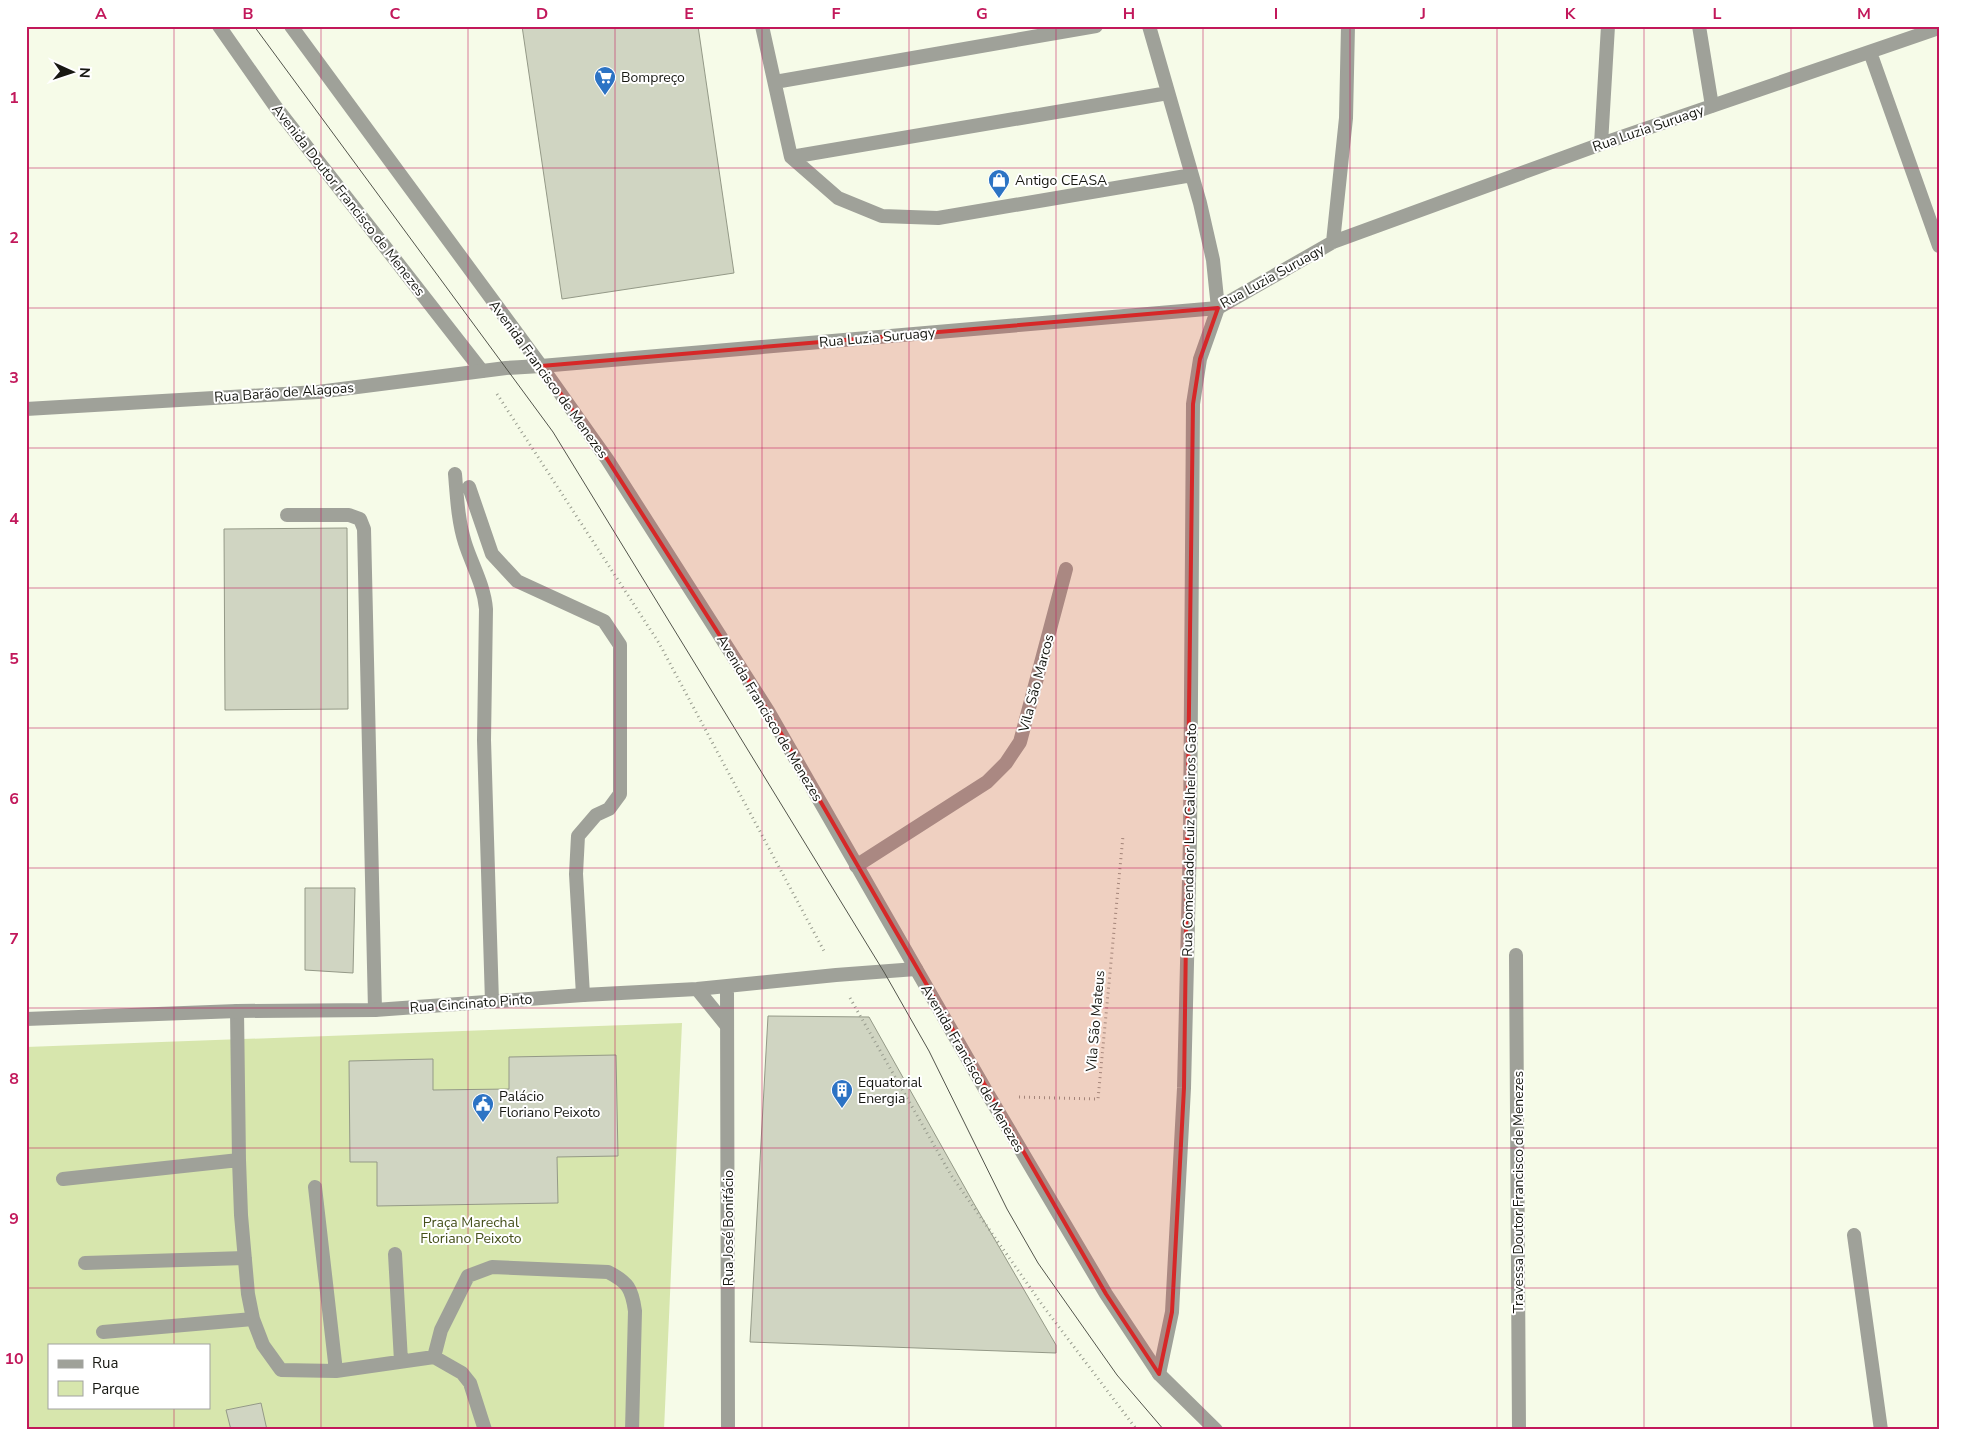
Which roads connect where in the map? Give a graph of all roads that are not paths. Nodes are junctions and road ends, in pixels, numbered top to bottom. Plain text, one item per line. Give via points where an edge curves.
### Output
1 (219, 26) edge
2 (291, 26) edge
3 (762, 26) edge
4 (1096, 26) edge
5 (1149, 26) edge
6 (1348, 26) edge
7 (1608, 26) edge
8 (1698, 26) edge
9 (1939, 28) edge
10 (1870, 52) junction
11 (775, 82) junction
12 (1168, 93) junction
13 (1712, 106) junction
14 (1601, 144) junction
15 (791, 157) junction
16 (1192, 176) junction
17 (1333, 242) junction
18 (1939, 246) edge
19 (1218, 308) junction
20 (541, 366) junction
21 (482, 371) junction
22 (26, 409) edge
23 (455, 474) dead end
24 (469, 487) dead end
25 (287, 515) dead end
26 (1066, 569) dead end
27 (856, 866) junction
28 (1516, 955) dead end
29 (916, 969) junction
30 (727, 987) junction
31 (697, 989) junction
32 (583, 995) junction
33 (492, 1002) junction
34 (374, 1010) junction
35 (237, 1011) junction
36 (26, 1019) edge
37 (728, 1026) junction
38 (239, 1160) junction
39 (63, 1179) dead end
40 (315, 1187) dead end
41 (1854, 1235) dead end
42 (396, 1254) dead end
43 (246, 1258) junction
44 (85, 1263) dead end
45 (253, 1319) junction
46 (103, 1332) dead end
47 (434, 1357) junction
48 (402, 1361) junction
49 (336, 1371) junction
50 (1159, 1374) junction
51 (485, 1430) edge
52 (632, 1430) edge
53 (728, 1430) edge
54 (1216, 1430) edge
55 (1519, 1430) edge
56 (1881, 1430) edge

1 - 21 street, Avenida Doutor Francisco de Menezes via 275,106
2 - 20 street, Avenida Francisco de Menezes
3 - 11 street
4 - 11 street
5 - 12 street
6 - 17 street via 1346,118
7 - 14 street
8 - 13 street
9 - 10 street, Rua Luzia Suruagy
10 - 13 street, Rua Luzia Suruagy
10 - 18 street
11 - 15 street
12 - 15 street
12 - 16 street
13 - 14 street, Rua Luzia Suruagy
14 - 17 street, Rua Luzia Suruagy
15 - 16 street via 838,198 882,216 938,218
16 - 19 street via 1213,260
17 - 19 street, Rua Luzia Suruagy
19 - 20 street, Rua Luzia Suruagy
19 - 50 street, Rua Comendador Luiz Calheiros Gato via 1200,359 1194,404 1184,1088 1172,1312
20 - 21 street, Rua Barão de Alagoas
20 - 27 street, Avenida Francisco de Menezes via 607,459 768,711
21 - 22 street, Rua Barão de Alagoas via 318,392
23 - 33 street via 465,543 485,596 486,609 484,740
24 - 32 street via 492,554 518,581 604,621 620,645 620,794 609,809 596,815 578,836 576,874
25 - 34 street via 349,515 360,519 364,529
26 - 27 street, Vila São Marcos via 1020,742 1006,763 987,782
27 - 29 street, Avenida Francisco de Menezes
28 - 55 street, Travessa Doutor Francisco de Menezes
29 - 30 street, Rua Cincinato Pinto
29 - 50 street, Avenida Francisco de Menezes via 1106,1294
30 - 31 street, Rua Cincinato Pinto
30 - 37 street, Rua José Bonifácio
31 - 32 street, Rua Cincinato Pinto
31 - 37 street
32 - 33 street, Rua Cincinato Pinto
33 - 34 street, Rua Cincinato Pinto
34 - 35 street, Rua Cincinato Pinto
35 - 36 street, Rua Cincinato Pinto
35 - 38 street
37 - 53 street, Rua José Bonifácio
38 - 39 street
38 - 43 street
40 - 49 street
41 - 56 street
42 - 48 street
43 - 44 street
43 - 45 street
45 - 46 street
45 - 49 street via 263,1345 281,1370
47 - 48 street
47 - 51 street via 462,1373 470,1383
47 - 52 street via 441,1330 468,1276 492,1267 608,1272 628,1285 635,1311
48 - 49 street
50 - 54 street, Avenida Francisco de Menezes

